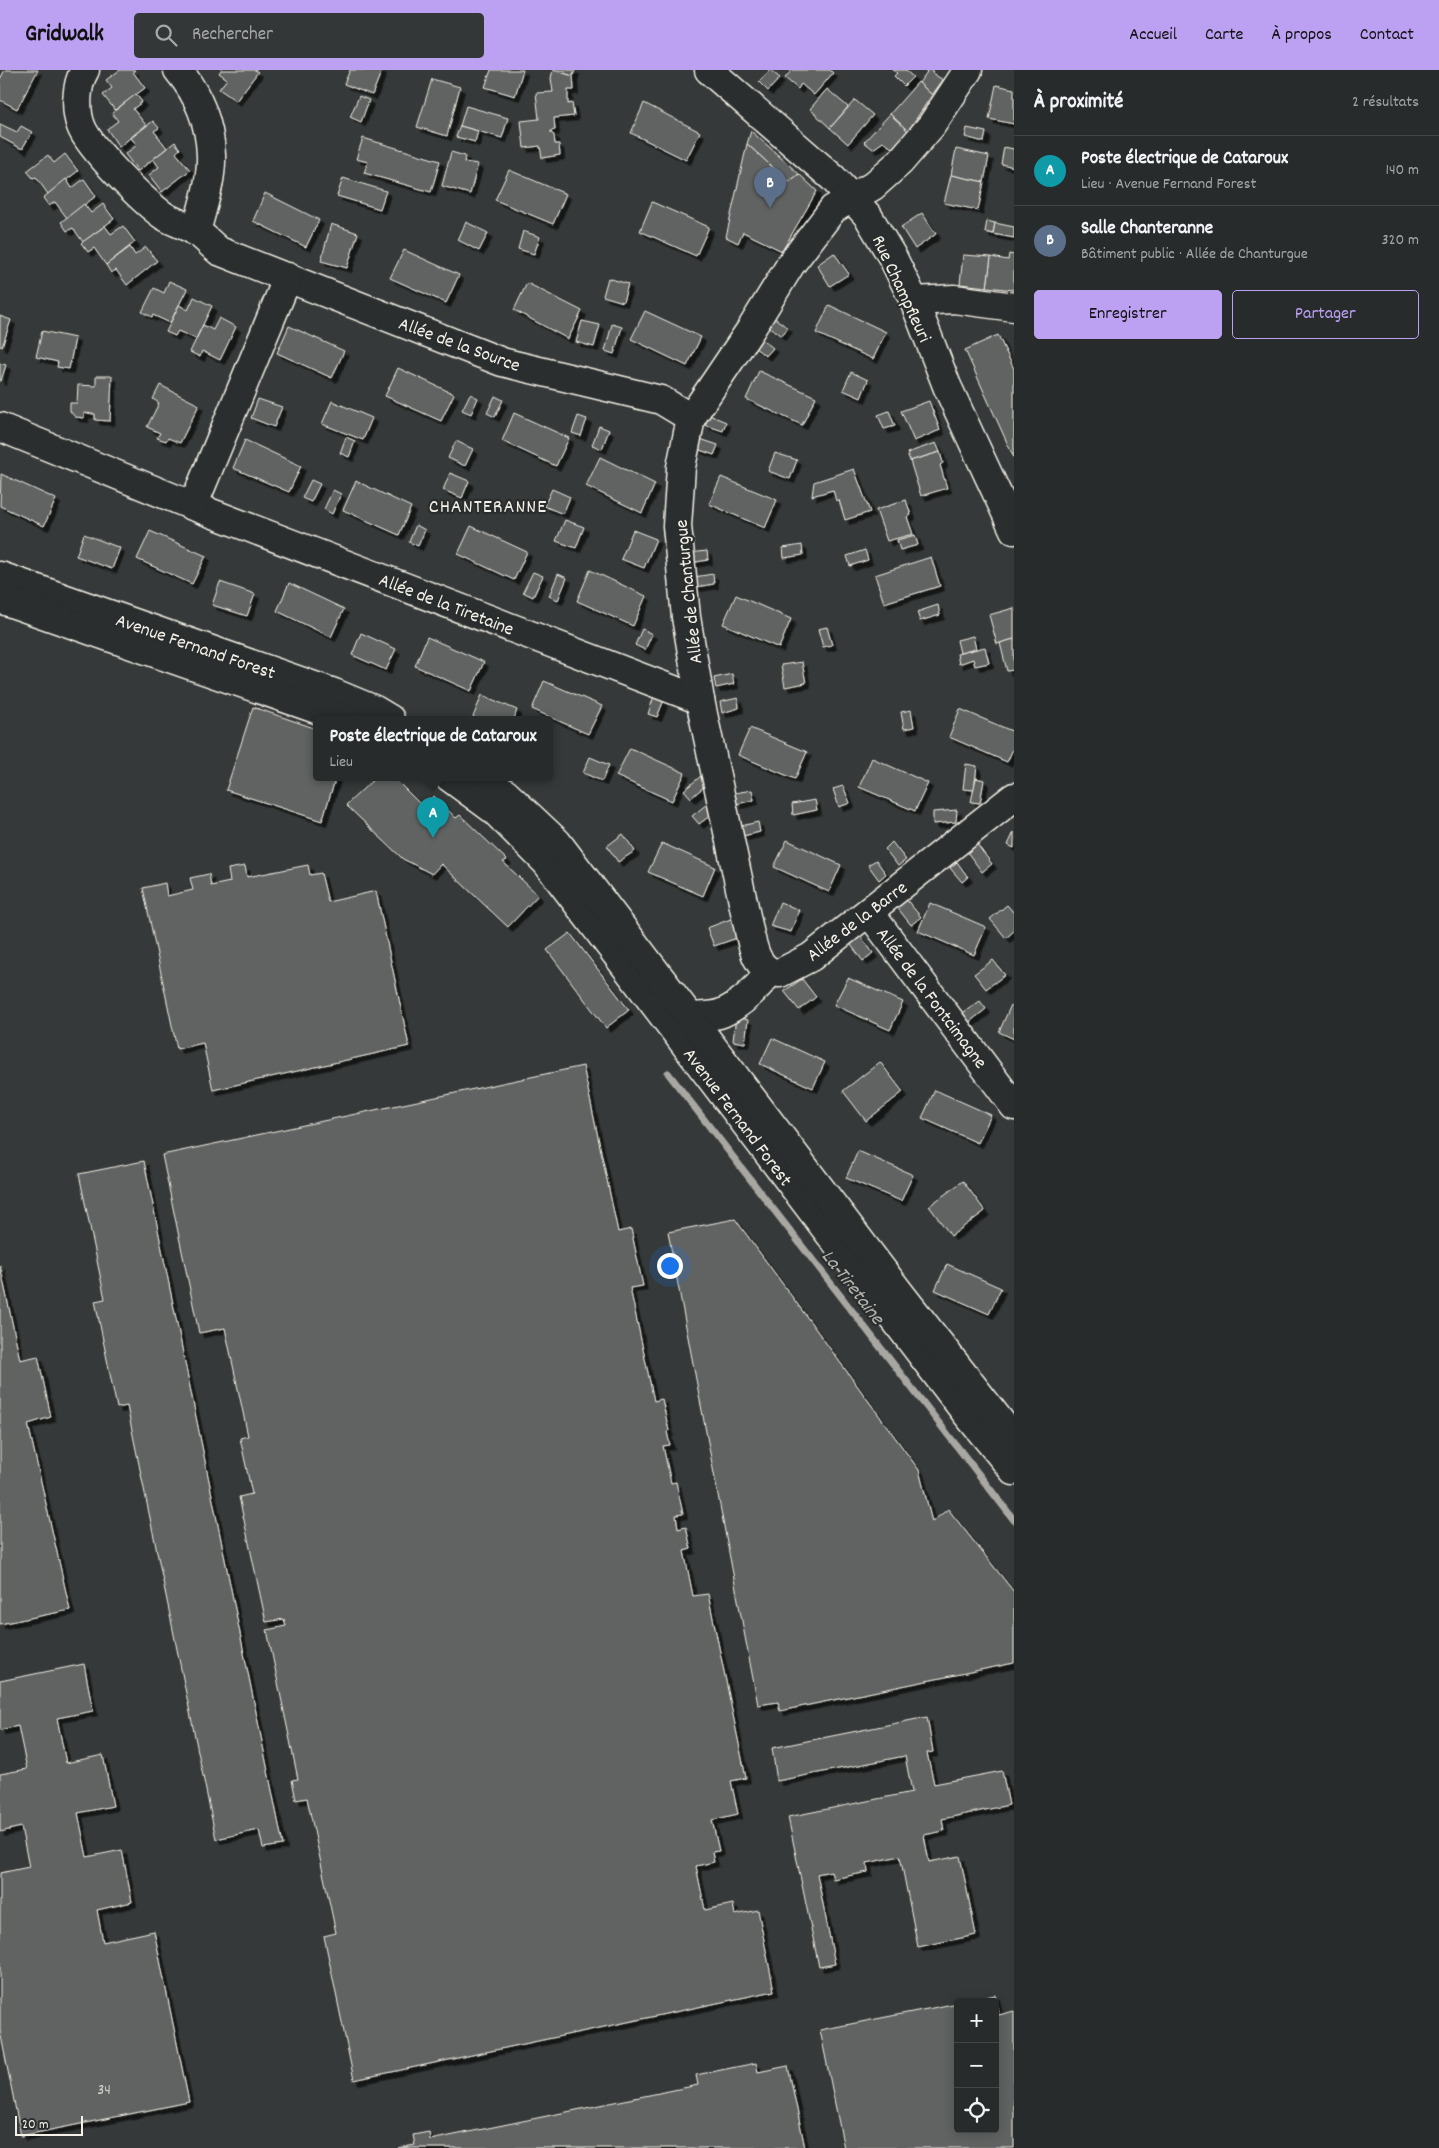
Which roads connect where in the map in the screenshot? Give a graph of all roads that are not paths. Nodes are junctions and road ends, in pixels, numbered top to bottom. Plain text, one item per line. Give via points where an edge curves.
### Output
1 (85, 70) edge
2 (178, 70) edge
3 (709, 70) edge
4 (968, 70) edge
5 (853, 198) junction
6 (196, 232) junction
7 (288, 277) junction
8 (914, 301) junction
9 (1014, 307) edge
10 (691, 418) junction
11 (0, 427) edge
12 (193, 506) junction
13 (1014, 530) edge
14 (0, 576) edge
15 (0, 599) edge
16 (700, 700) junction
17 (336, 716) edge
18 (385, 716) edge
19 (454, 781) edge
20 (488, 781) edge
21 (1014, 797) edge
22 (869, 912) junction
23 (770, 972) junction
24 (690, 1017) junction
25 (1014, 1106) edge
26 (1014, 1439) edge
27 (1014, 1470) edge

1 - 6 street, Allée de la Source via 77,106 81,127 91,142 116,172 164,216
2 - 6 street via 189,83 204,112 211,156
3 - 5 street, Rue Champfleuri
4 - 5 street, Allée de Chanturgue via 931,126 900,162 873,186
5 - 8 street, Rue Champfleuri via 893,258
5 - 10 street, Allée de Chanturgue via 833,209 797,256
6 - 7 street, Allée de la Source via 219,251
7 - 10 street, Allée de la Source via 502,362 661,400
7 - 12 street
8 - 9 street via 954,299
8 - 13 street, Rue Champfleuri via 947,386
10 - 16 street, Allée de Chanturgue via 681,467 677,526 686,617
11 - 12 street, Allée de la Tiretaine
12 - 16 street, Allée de la Tiretaine
14 - 18 street, Avenue Fernand Forest via 334,693
15 - 17 street, Avenue Fernand Forest
16 - 23 street, Allée de Chanturgue via 750,935 757,959
19 - 27 street, Avenue Fernand Forest via 494,810 546,862 936,1374
20 - 24 street, Avenue Fernand Forest via 557,842
21 - 22 street, Allée de la Barre
22 - 23 street, Allée de la Barre via 794,967 780,973
22 - 25 street, Allée de la Fontcimagne
23 - 24 street via 758,986 722,1013
24 - 26 street, Avenue Fernand Forest

